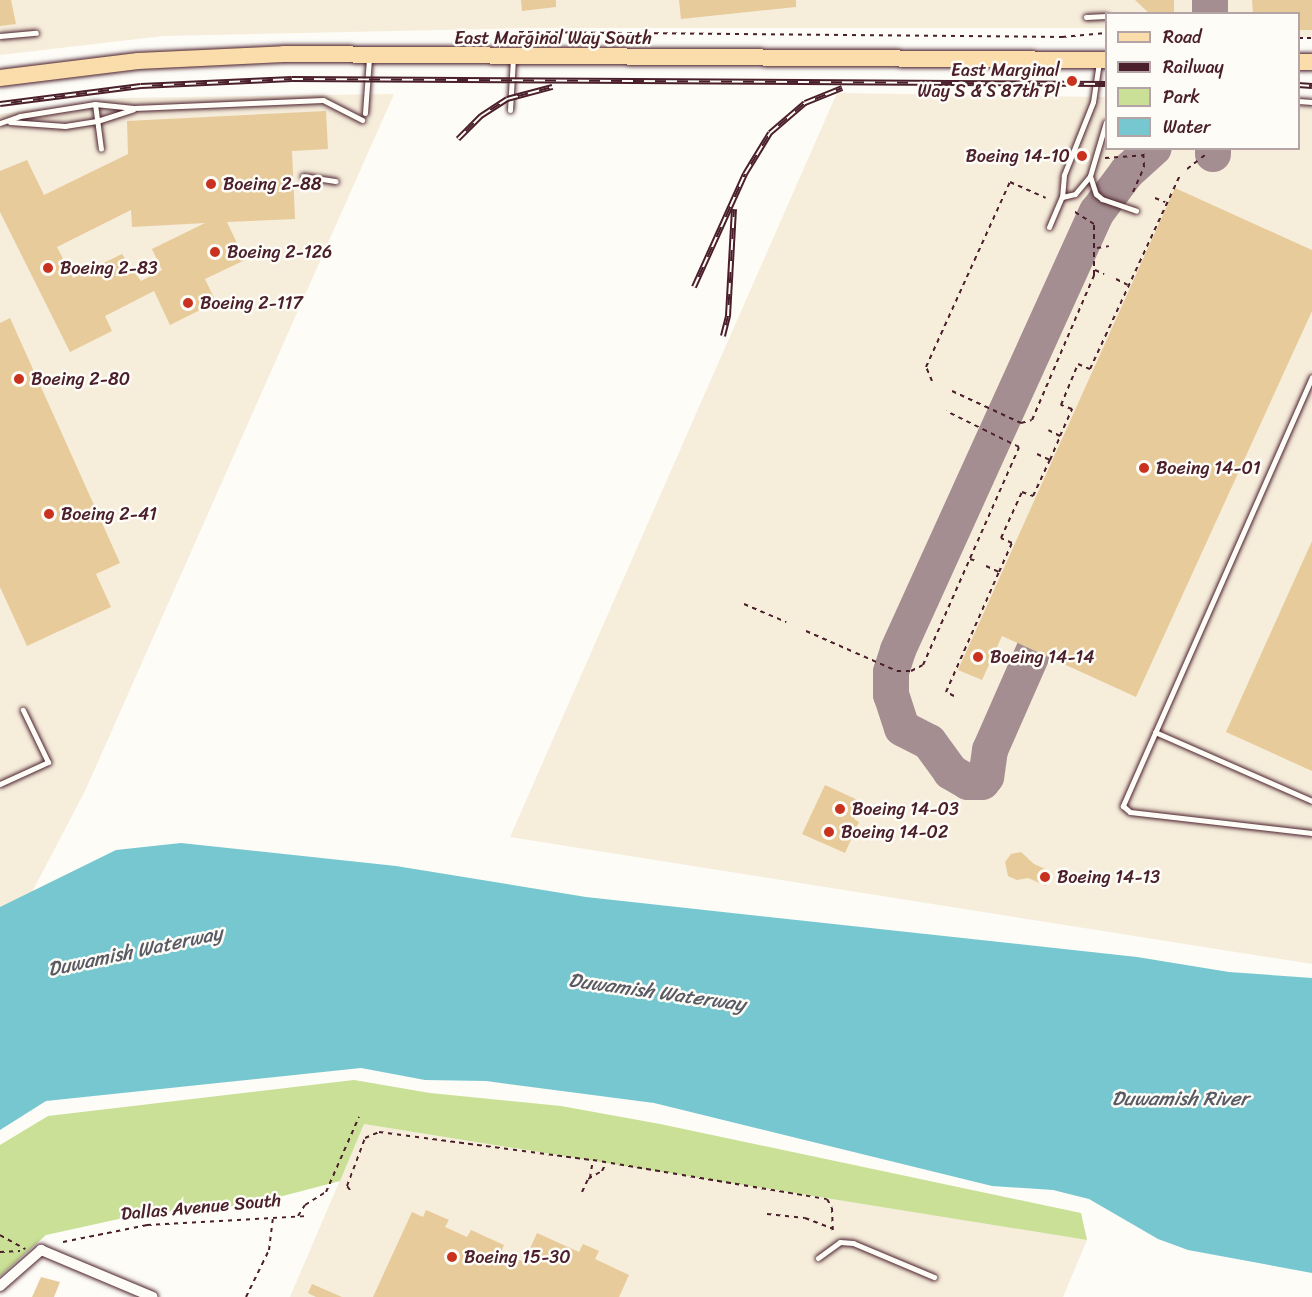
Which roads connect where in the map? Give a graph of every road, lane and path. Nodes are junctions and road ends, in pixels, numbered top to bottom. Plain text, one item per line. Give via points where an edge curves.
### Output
1 (1105, 16) edge
2 (1086, 17) dead end
3 (519, 32) dead end
4 (36, 33) dead end
5 (1105, 33) edge
6 (0, 36) edge
7 (369, 56) junction
8 (513, 58) junction
9 (1103, 60) edge
10 (0, 78) edge
11 (94, 104) junction
12 (134, 108) junction
13 (510, 110) dead end
14 (365, 113) dead end
15 (362, 120) dead end
16 (9, 122) junction
17 (97, 122) junction
18 (0, 123) edge
19 (1105, 129) edge
20 (101, 149) dead end
21 (1143, 150) edge
22 (1206, 154) dead end
23 (1144, 155) junction
24 (1104, 157) dead end
25 (1187, 169) dead end
26 (303, 176) dead end
27 (1090, 176) junction
28 (1179, 177) dead end
29 (336, 181) dead end
30 (1135, 190) dead end
31 (1062, 197) junction
32 (1046, 198) dead end
33 (1155, 198) dead end
34 (1165, 202) junction
35 (1072, 210) dead end
36 (1136, 210) dead end
37 (1049, 227) dead end
38 (1109, 246) dead end
39 (1097, 248) junction
40 (1095, 270) junction
41 (1104, 274) dead end
42 (1116, 279) dead end
43 (1128, 285) junction
44 (1060, 356) junction
45 (1066, 359) dead end
46 (1312, 377) edge
47 (932, 381) dead end
48 (952, 391) dead end
49 (946, 411) dead end
50 (1048, 430) dead end
51 (1060, 436) junction
52 (1036, 454) dead end
53 (1050, 460) junction
54 (970, 559) junction
55 (976, 561) dead end
56 (986, 566) dead end
57 (999, 572) junction
58 (744, 604) dead end
59 (786, 622) dead end
60 (806, 630) dead end
61 (911, 671) junction
62 (912, 678) dead end
63 (954, 696) dead end
64 (22, 710) dead end
65 (1155, 732) junction
66 (0, 784) edge
67 (1312, 801) edge
68 (1312, 833) edge
69 (359, 1117) dead end
70 (592, 1160) junction
71 (606, 1162) junction
72 (590, 1178) junction
73 (350, 1190) dead end
74 (582, 1192) dead end
75 (767, 1214) dead end
76 (298, 1216) junction
77 (306, 1216) dead end
78 (273, 1218) junction
79 (833, 1229) junction
80 (0, 1236) edge
81 (63, 1242) dead end
82 (833, 1246) junction
83 (20, 1251) dead end
84 (0, 1252) edge
85 (29, 1254) dead end
86 (818, 1258) dead end
87 (934, 1276) dead end
88 (0, 1286) edge
89 (153, 1297) edge
90 (246, 1297) edge

1 - 2 lane
3 - 5 path via 1014,36
4 - 6 lane
7 - 8 main road, East Marginal Way South
7 - 10 main road, East Marginal Way South via 284,54 138,61
7 - 14 lane
8 - 9 main road, East Marginal Way South
8 - 13 lane
9 - 31 lane via 1093,102 1064,175
11 - 12 lane
11 - 16 lane via 20,116
11 - 17 lane
12 - 15 lane via 323,100
12 - 17 lane
16 - 17 lane via 48,126
16 - 18 lane
17 - 20 lane
19 - 27 lane
21 - 23 path
22 - 25 path
23 - 24 path
23 - 30 path
26 - 29 lane
27 - 31 lane via 1075,194
27 - 36 lane via 1096,194 1102,199
28 - 34 path
31 - 37 lane
32 - 47 path via 1010,182 927,367
33 - 34 path
34 - 43 path
35 - 39 path via 1094,224
38 - 39 path
39 - 40 path
40 - 41 path
40 - 44 path
42 - 43 path
43 - 51 path via 1090,369 1078,364 1061,405 1072,409
44 - 45 path
44 - 48 path via 1030,422 1021,423
46 - 65 lane
49 - 54 path via 1019,447
50 - 51 path
51 - 53 path
52 - 53 path
53 - 57 path via 1033,496 1022,492 1001,538 1012,543
54 - 55 path
54 - 61 path via 925,662
56 - 57 path
57 - 63 path via 946,692
58 - 59 path
60 - 61 path via 897,671
61 - 62 path
64 - 66 lane via 48,762
65 - 67 lane
65 - 68 lane via 1125,809
69 - 76 path via 326,1192 305,1205
70 - 71 path
70 - 72 path
70 - 73 path via 379,1132 365,1138 347,1186
71 - 72 path via 602,1171
71 - 79 path via 827,1199 832,1208
72 - 74 path
75 - 79 path via 805,1218
76 - 77 path, Dallas Avenue South
76 - 78 path, Dallas Avenue South
78 - 81 path, Dallas Avenue South via 147,1225
78 - 90 path via 269,1250
79 - 82 path
80 - 85 path
82 - 86 lane
82 - 87 lane via 854,1243
83 - 84 path
88 - 89 street via 41,1250

